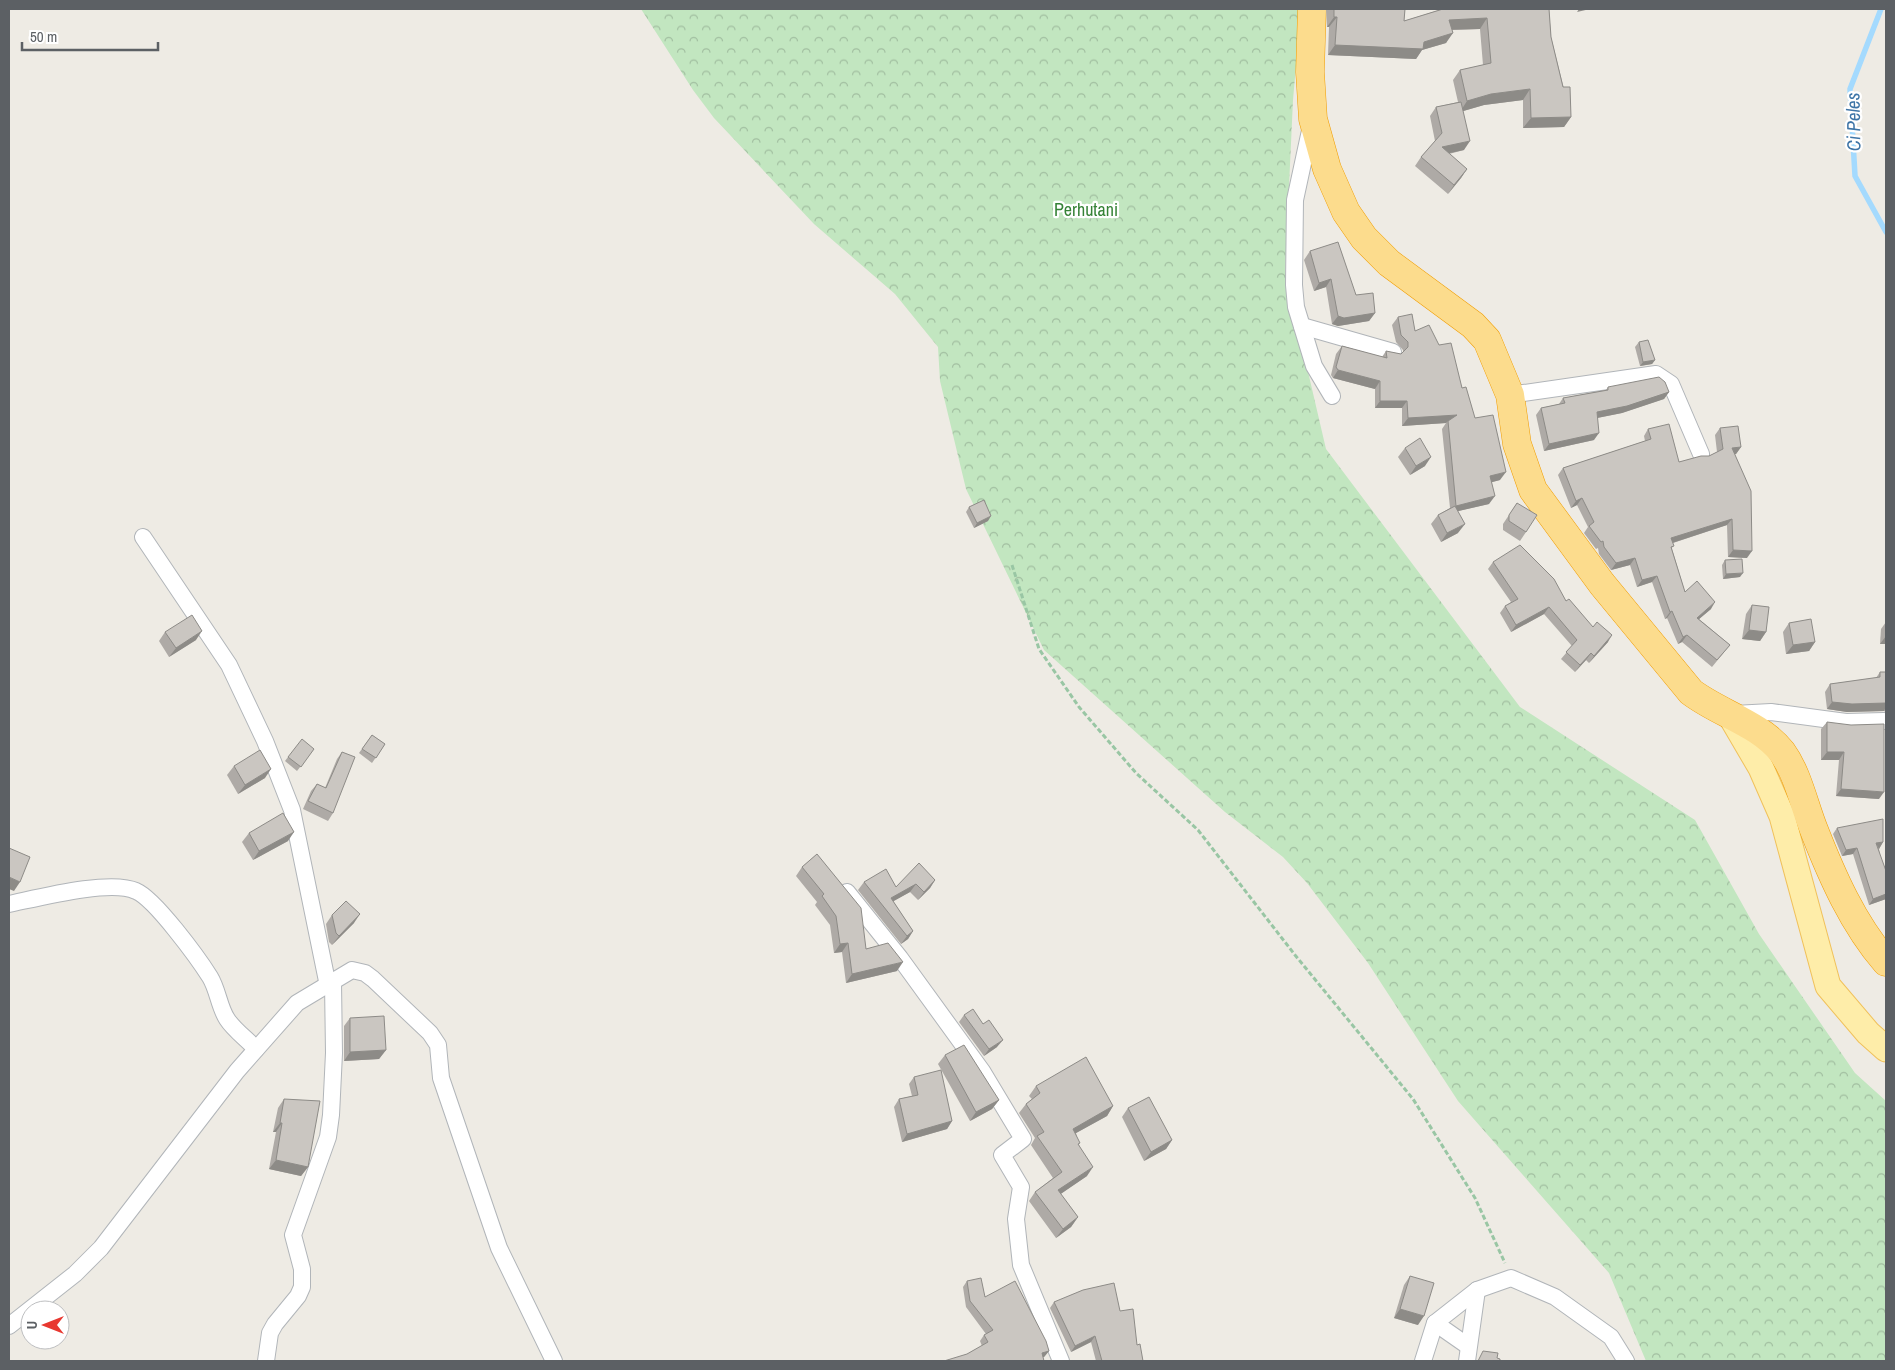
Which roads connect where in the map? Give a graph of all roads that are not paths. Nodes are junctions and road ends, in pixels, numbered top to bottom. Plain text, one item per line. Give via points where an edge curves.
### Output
1 (1312, 9) edge
2 (1313, 119) junction
3 (1302, 326) junction
4 (1393, 352) edge
5 (1510, 394) junction
6 (1332, 396) dead end
7 (1701, 454) edge
8 (142, 537) dead end
9 (1730, 714) junction
10 (1884, 720) dead end
11 (839, 883) edge
12 (9, 904) edge
13 (1886, 962) edge
14 (330, 984) junction
15 (256, 1049) junction
16 (1886, 1049) edge
17 (1476, 1290) junction
18 (1435, 1323) junction
19 (9, 1326) edge
20 (1467, 1353) edge
21 (266, 1361) edge
22 (554, 1361) edge
23 (1061, 1361) edge
24 (1423, 1361) edge
25 (1626, 1361) edge

1 - 2 highway via 1310,72
2 - 3 street via 1295,200 1294,285
2 - 5 highway via 1327,169 1346,212 1364,238 1389,263 1473,325 1487,340
3 - 4 street
3 - 6 street via 1314,366
5 - 7 street via 1656,374 1671,384
5 - 9 highway via 1517,444 1533,490 1691,692 1706,704
8 - 14 street via 230,665 265,741 292,810
9 - 10 street via 1772,712 1846,722
9 - 13 highway via 1759,731 1782,753 1839,889 1869,942
9 - 16 main road via 1761,768 1782,816 1828,986
11 - 23 street via 900,958 982,1071 1023,1139 1002,1155 1021,1187 1016,1219 1021,1265
12 - 15 street via 62,892 105,888 136,891 160,911 188,946 211,979 227,1019
14 - 15 street via 301,999
14 - 21 street via 334,1053 328,1137 293,1235 302,1268 302,1287 270,1333
14 - 22 street via 352,970 365,973 401,1003 434,1039 440,1052 441,1078 499,1248
15 - 19 street via 101,1248 75,1274
17 - 18 street
17 - 20 street
17 - 25 street via 1511,1278 1555,1297 1611,1337
18 - 20 street
18 - 24 street

